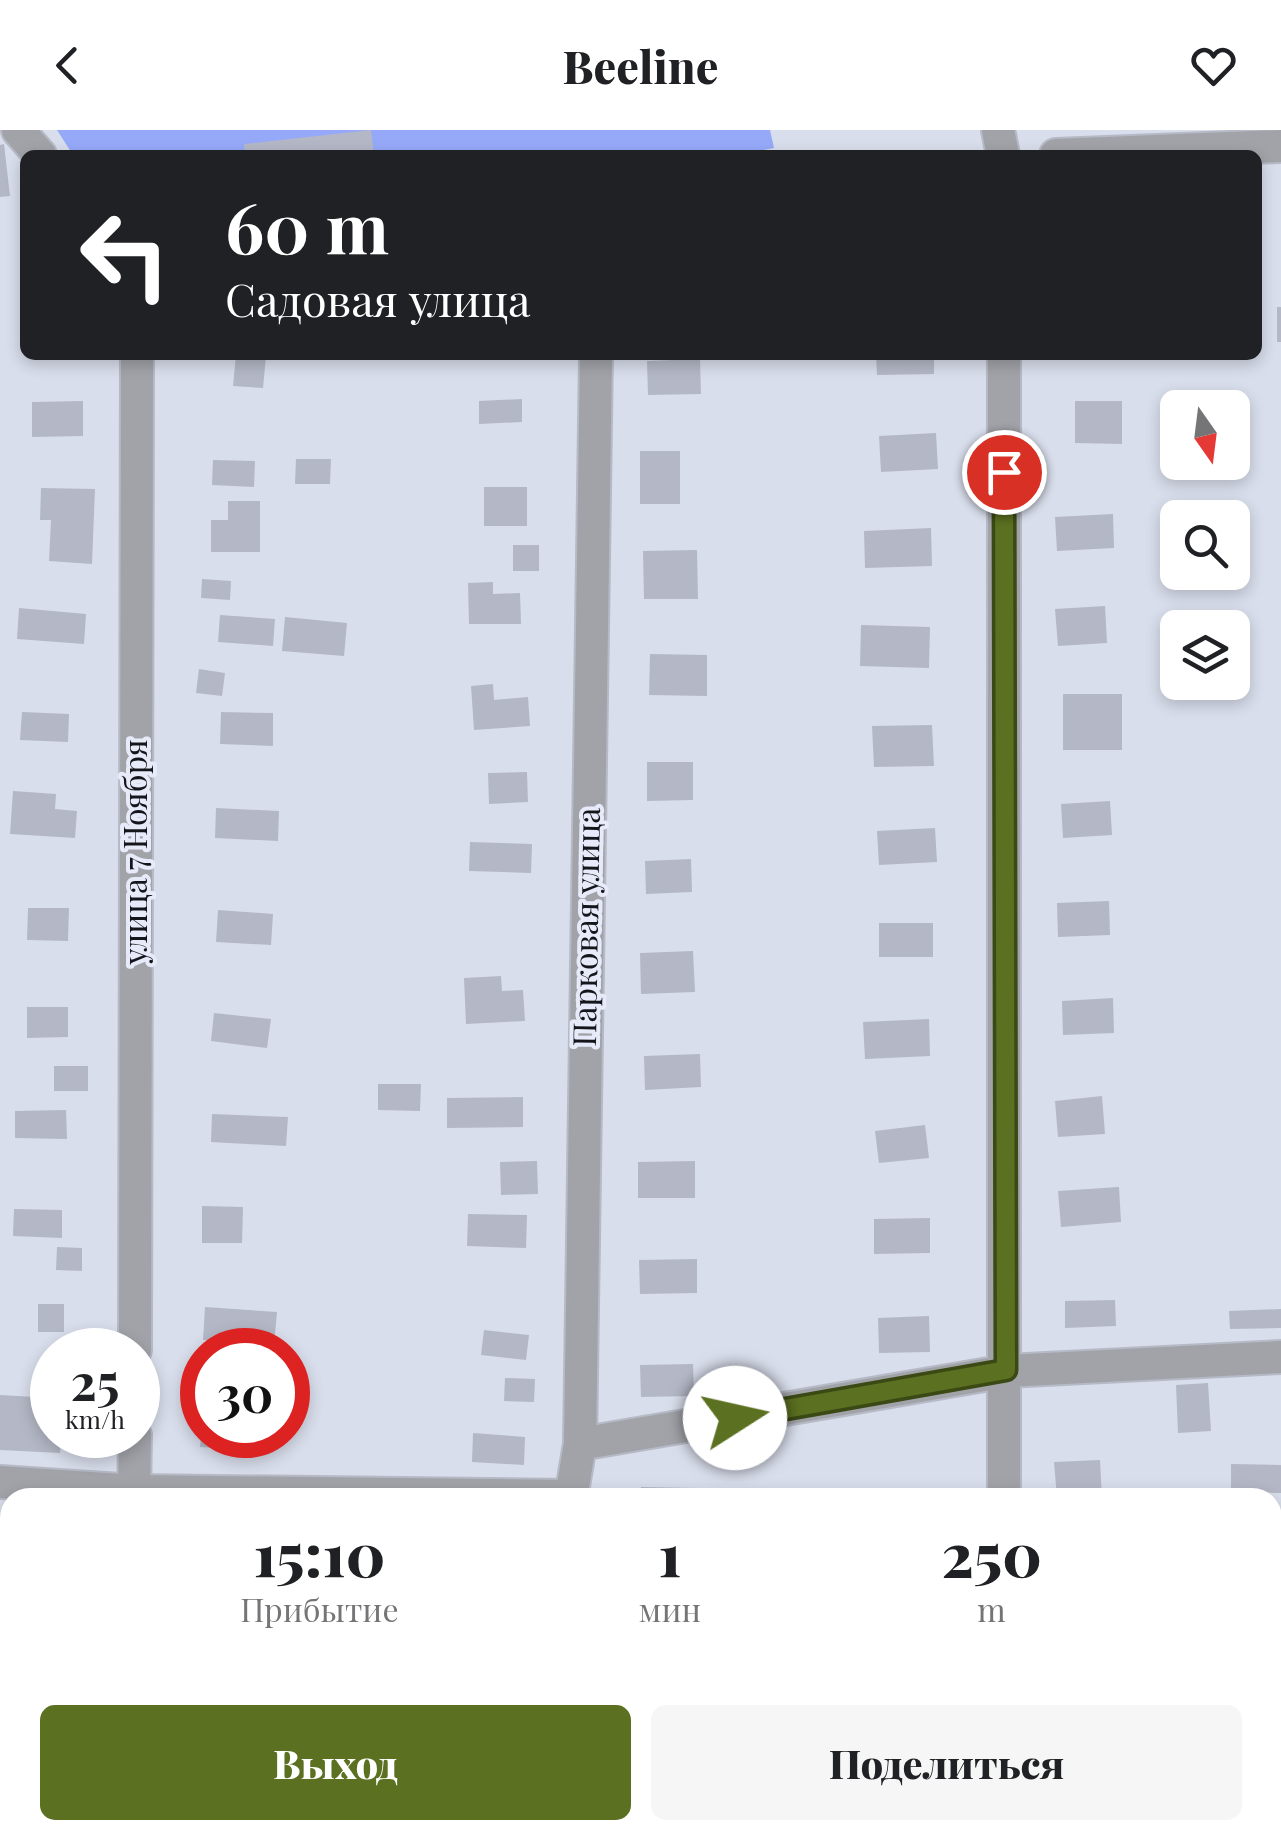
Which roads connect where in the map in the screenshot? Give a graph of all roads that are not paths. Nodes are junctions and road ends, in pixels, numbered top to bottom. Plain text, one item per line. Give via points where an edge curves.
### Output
1 (18, 130) edge
2 (1281, 146) edge
3 (36, 150) edge
4 (1181, 150) edge
5 (137, 360) edge
6 (596, 360) edge
7 (1004, 360) edge
8 (135, 1328) edge
9 (1281, 1357) edge
10 (1006, 1370) junction
11 (580, 1444) junction
12 (135, 1458) edge
13 (0, 1482) edge
14 (67, 1488) edge
15 (134, 1488) edge
16 (573, 1488) edge
17 (1004, 1488) edge

1 - 3 street
2 - 4 street
5 - 8 street, улица 7 Ноября
6 - 11 street, Парковая улица
7 - 10 street
9 - 10 street
10 - 11 street
10 - 17 street
11 - 16 street, Парковая улица
12 - 15 street
13 - 14 street

